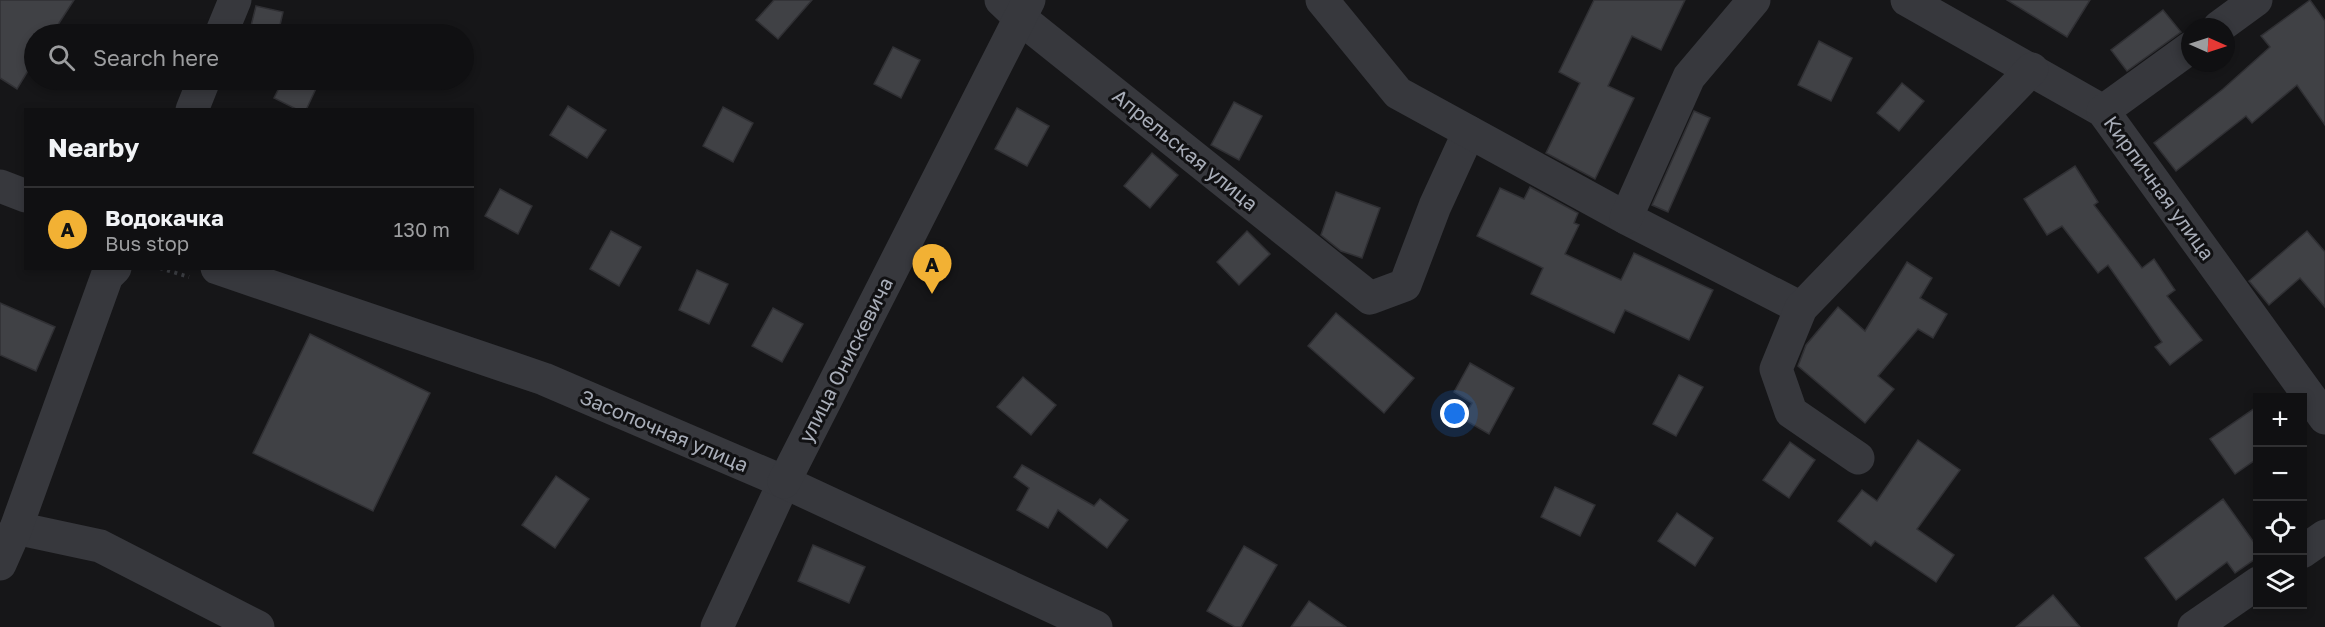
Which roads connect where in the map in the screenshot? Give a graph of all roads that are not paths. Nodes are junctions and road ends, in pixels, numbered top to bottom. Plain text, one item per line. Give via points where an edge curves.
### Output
1 (235, 0) edge
2 (1322, 0) edge
3 (1754, 0) edge
4 (1907, 0) edge
5 (2256, 0) edge
6 (1017, 6) edge
7 (2231, 18) edge
8 (225, 24) edge
9 (2181, 55) edge
10 (2032, 69) junction
11 (200, 90) edge
12 (193, 108) edge
13 (2103, 111) junction
14 (1469, 132) junction
15 (0, 186) edge
16 (24, 195) edge
17 (1626, 218) junction
18 (113, 270) edge
19 (223, 270) edge
20 (1801, 308) junction
21 (2325, 418) edge
22 (1858, 458) dead end
23 (784, 482) junction
24 (16, 528) junction
25 (2325, 536) edge
26 (2307, 549) edge
27 (0, 564) edge
28 (2253, 586) edge
29 (258, 627) edge
30 (717, 627) edge
31 (1096, 627) edge
32 (2194, 627) edge

1 - 8 street
2 - 14 street via 1398,93
3 - 17 street via 1689,77
4 - 10 street, Кирпичная улица
5 - 7 street
6 - 14 street, Апрельская улица via 1370,298 1406,285 1435,206
6 - 23 street, улица Онискевича
9 - 13 street
10 - 13 street, Кирпичная улица
10 - 20 street
11 - 12 street
13 - 21 street, Кирпичная улица
14 - 17 street
15 - 16 street
17 - 20 street
18 - 24 street via 107,276
19 - 23 street, Засопочная улица via 544,379
20 - 22 street via 1776,369 1791,412
23 - 30 street, улица Онискевича
23 - 31 street, Засопочная улица
24 - 27 street
24 - 29 street via 100,546
25 - 26 street
28 - 32 street

